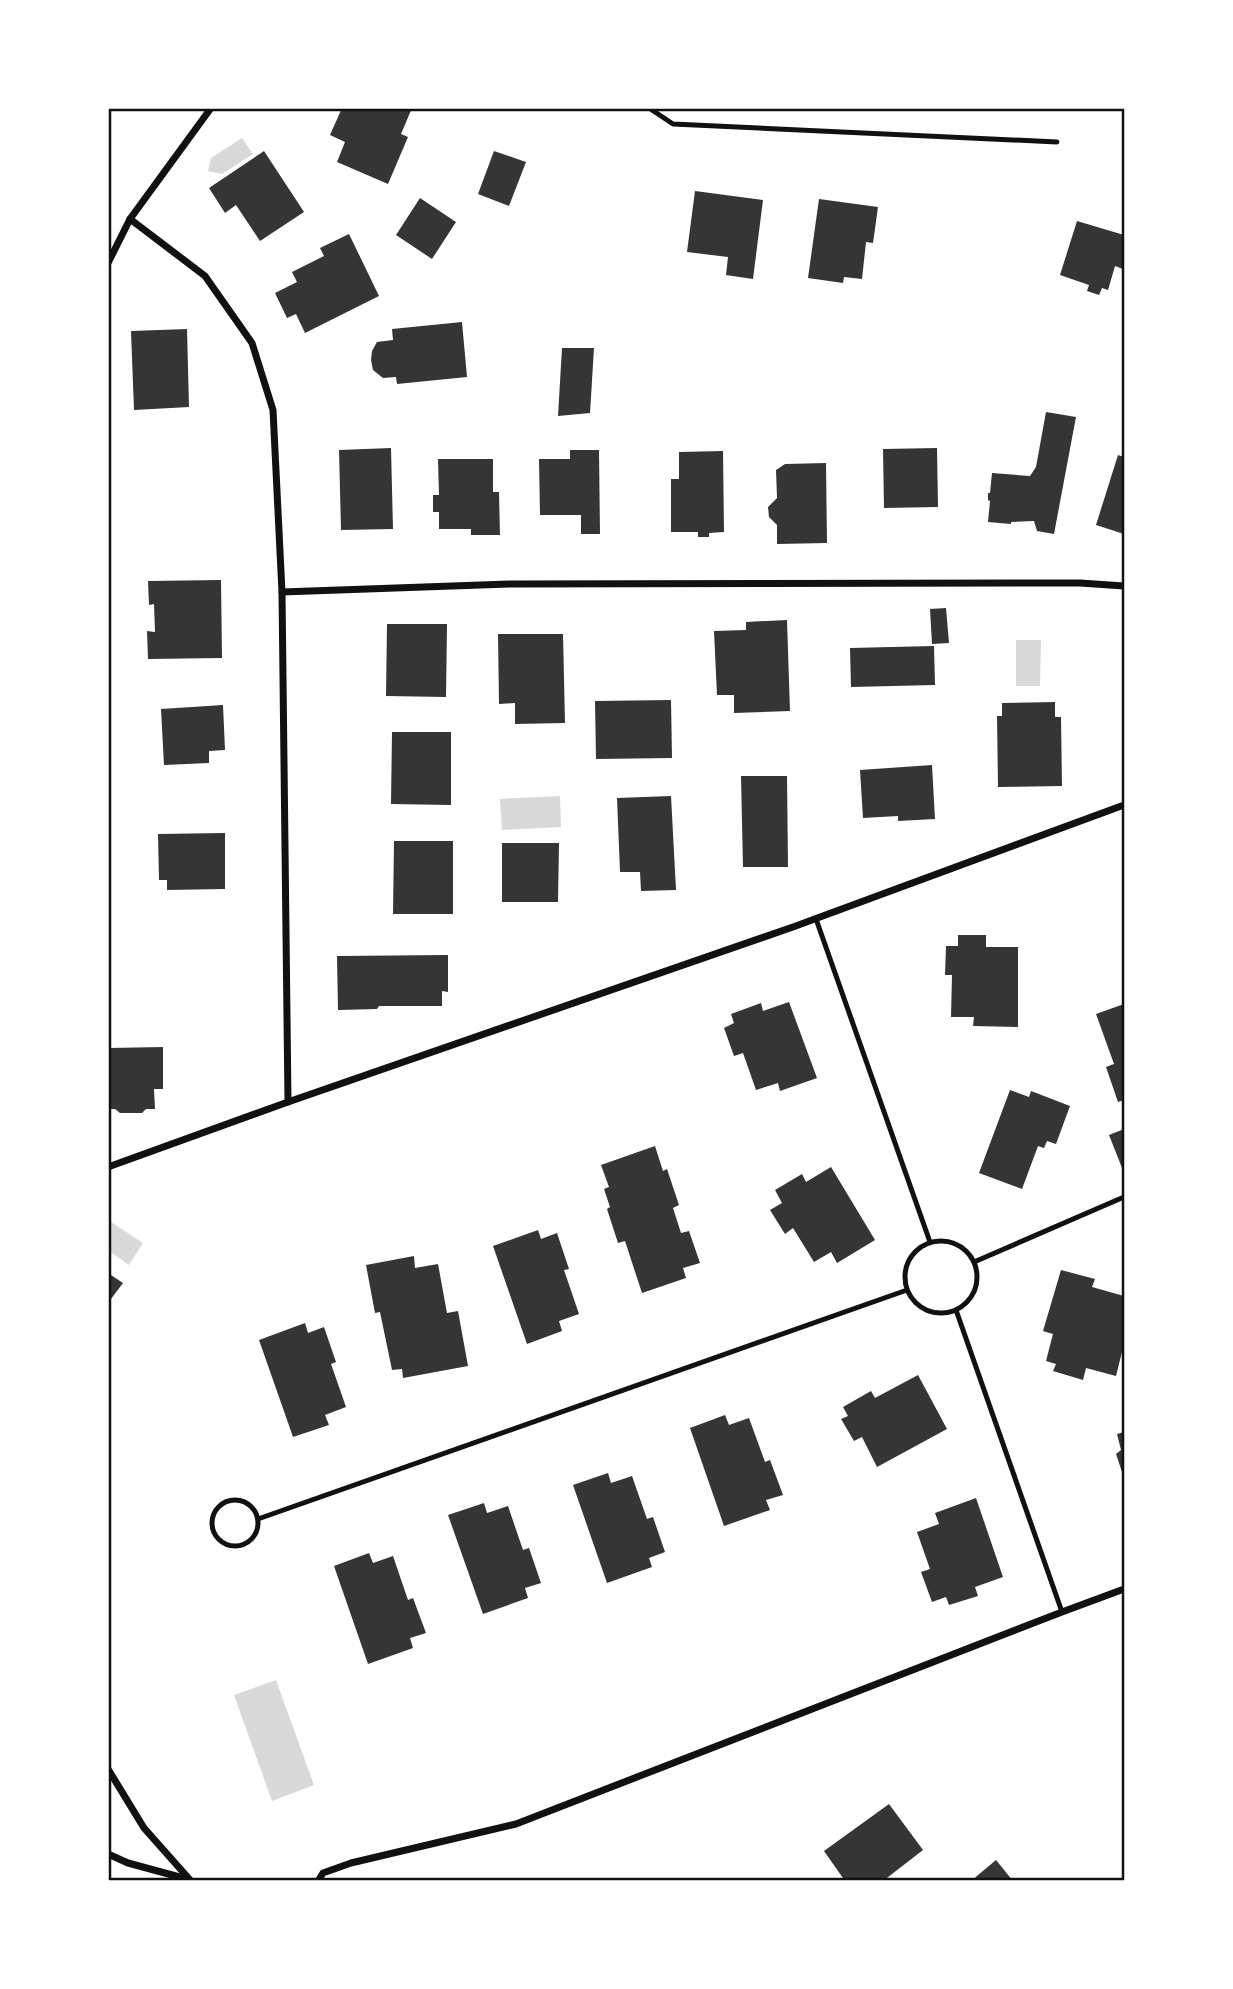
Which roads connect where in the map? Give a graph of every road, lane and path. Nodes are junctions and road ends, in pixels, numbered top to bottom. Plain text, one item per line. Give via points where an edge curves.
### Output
1 (211, 108) edge
2 (649, 108) edge
3 (1057, 142) dead end
4 (130, 219) junction
5 (108, 263) edge
6 (1125, 586) edge
7 (282, 592) junction
8 (1125, 805) edge
9 (816, 919) junction
10 (289, 1102) junction
11 (108, 1167) edge
12 (1125, 1197) edge
13 (930, 1242) junction
14 (974, 1262) junction
15 (907, 1290) junction
16 (956, 1310) junction
17 (258, 1519) junction
18 (1125, 1589) edge
19 (1062, 1612) junction
20 (108, 1769) edge
21 (108, 1854) edge
22 (189, 1880) edge
23 (318, 1881) edge

1 - 4 street
2 - 3 lane via 673,124
4 - 5 street
4 - 7 street via 205,276 252,343 273,410
6 - 7 street via 523,583
7 - 10 street
8 - 9 street
9 - 10 street
9 - 13 lane
10 - 11 street
12 - 14 lane
13 - 14 lane via 954,1243
13 - 15 lane via 911,1255 906,1266
14 - 16 lane via 973,1293
15 - 16 lane via 912,1300 932,1313
15 - 17 lane
16 - 19 lane
17 - 17 lane via 250,1505 236,1500 216,1510 212,1524 217,1538 237,1547 250,1541
18 - 19 street
19 - 23 street via 516,1824 351,1863 323,1874
20 - 22 street via 144,1828
21 - 22 street

